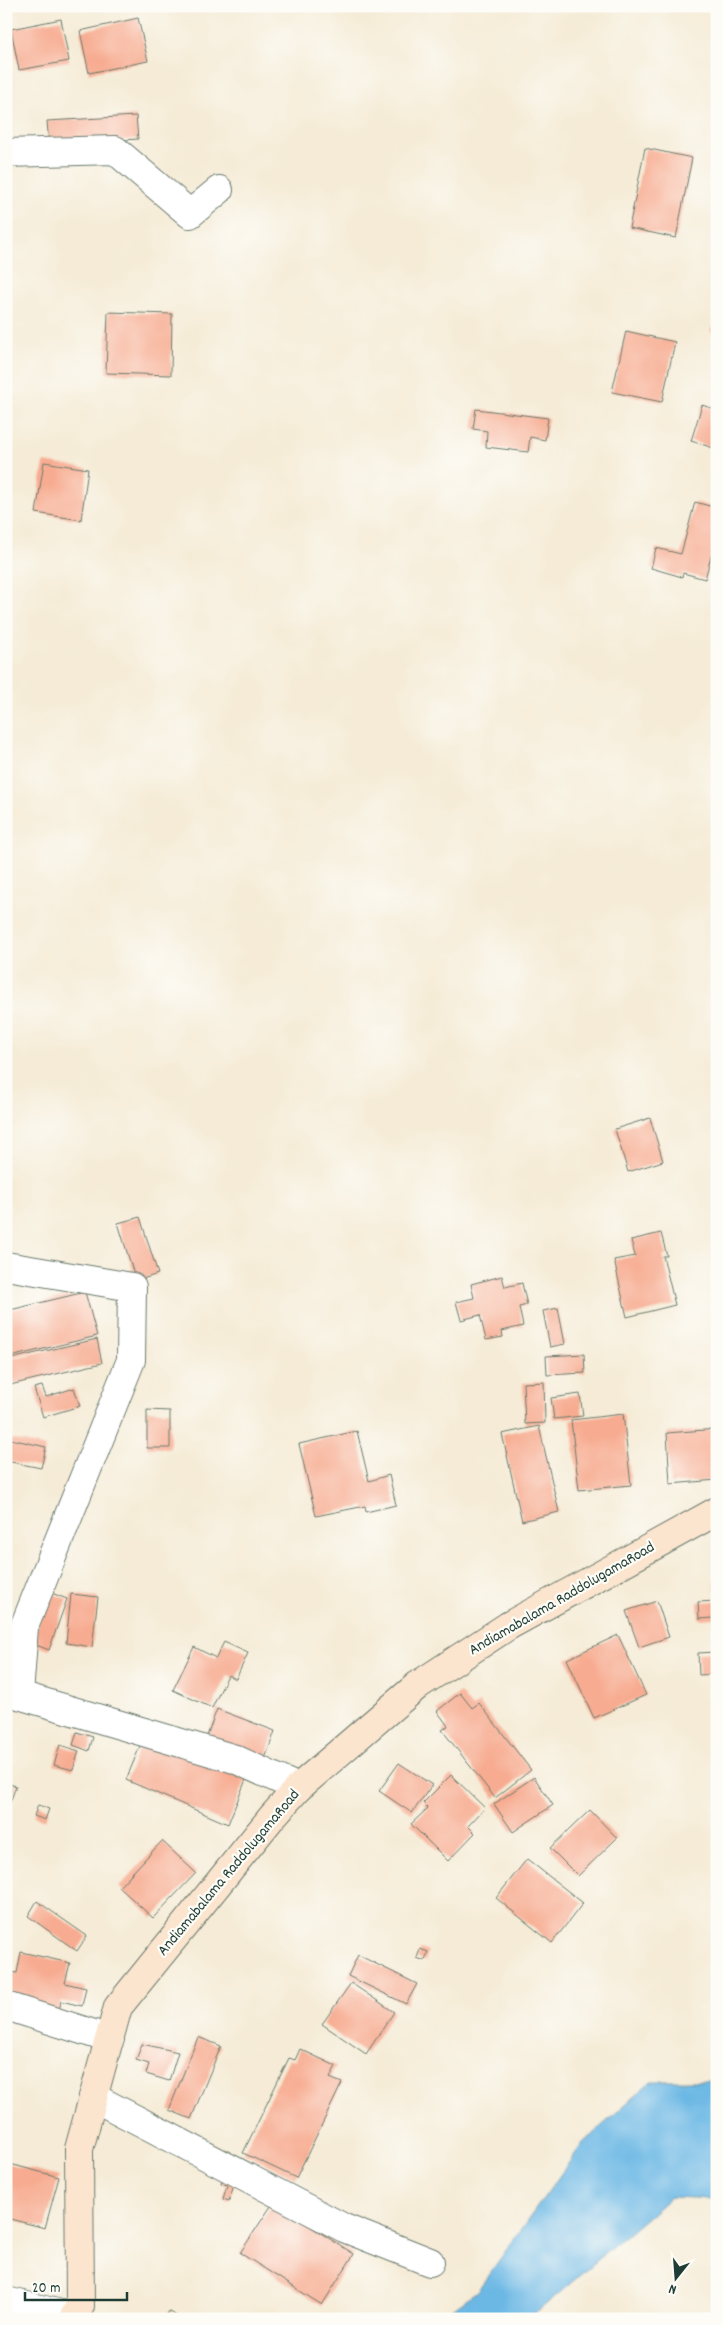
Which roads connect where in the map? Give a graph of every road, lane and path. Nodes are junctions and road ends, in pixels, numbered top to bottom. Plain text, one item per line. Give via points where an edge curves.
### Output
1 (6, 153) edge
2 (219, 190) dead end
3 (6, 1266) edge
4 (717, 1511) edge
5 (13, 1693) edge
6 (298, 1788) junction
7 (6, 2006) edge
8 (110, 2038) junction
9 (93, 2096) junction
10 (430, 2262) dead end
11 (6, 2301) edge
12 (74, 2318) edge

1 - 2 street via 115,150 190,214
3 - 5 street via 132,1287 130,1360 24,1627
4 - 6 street, Andiamabalama RaddolugamaRoad via 508,1626 418,1685
5 - 6 street via 236,1759
6 - 8 street, Andiamabalama RaddolugamaRoad via 118,2007
7 - 8 street
8 - 9 street, Andiamabalama RaddolugamaRoad
9 - 10 street via 344,2228
9 - 12 street, Andiamabalama RaddolugamaRoad via 79,2149 80,2306
11 - 12 street

